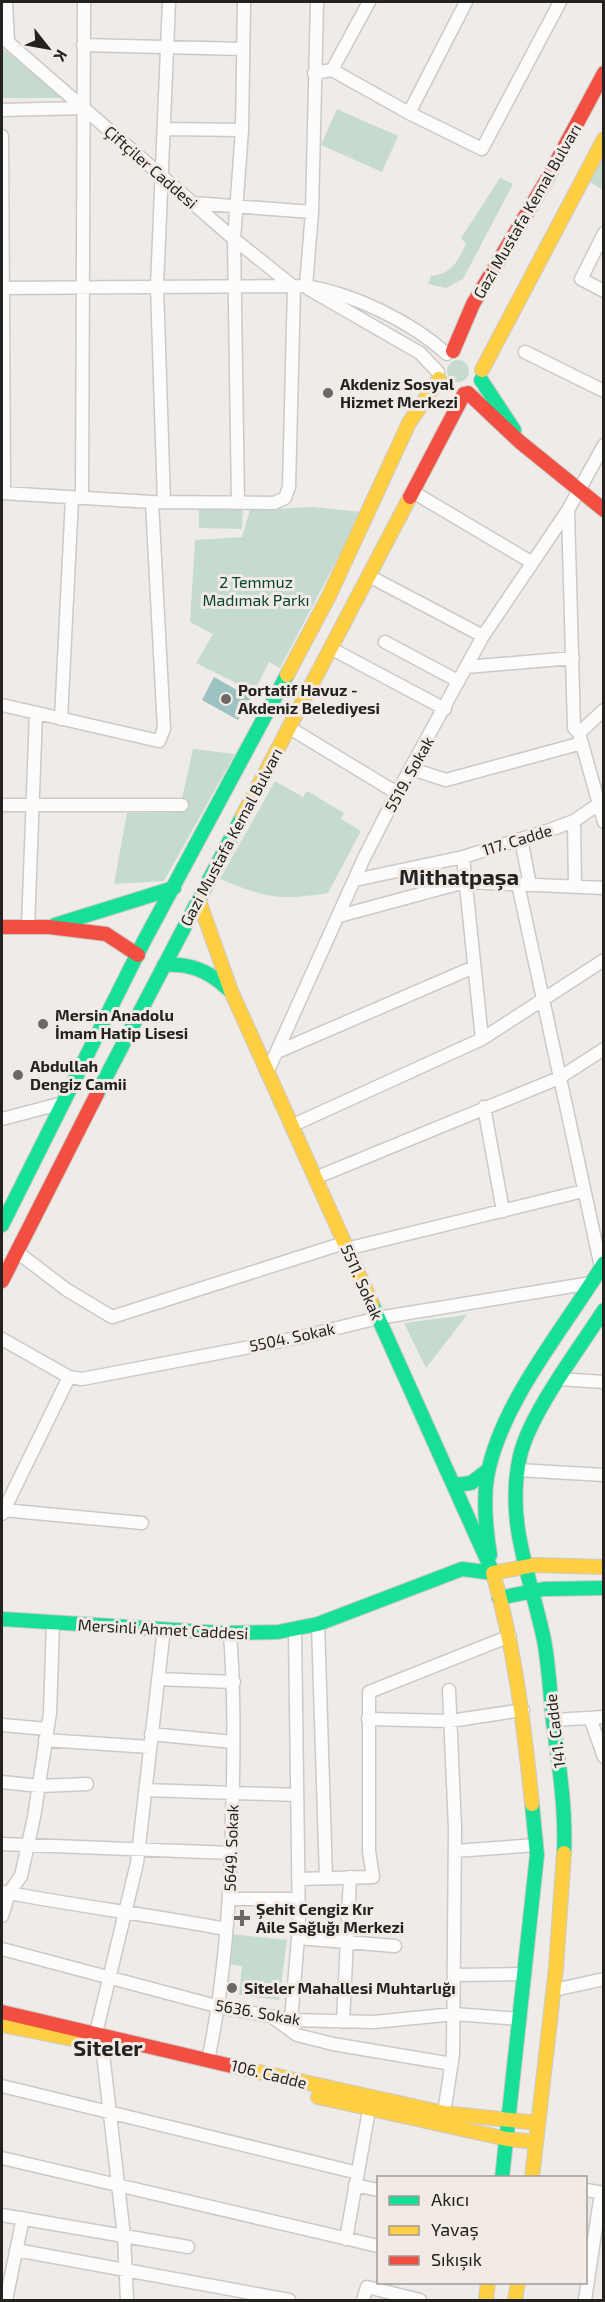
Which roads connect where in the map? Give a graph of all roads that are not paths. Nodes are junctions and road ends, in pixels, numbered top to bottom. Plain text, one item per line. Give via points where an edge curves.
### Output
1 (6, 2) edge
2 (84, 2) edge
3 (169, 2) edge
4 (244, 2) edge
5 (317, 2) edge
6 (369, 2) edge
7 (466, 2) edge
8 (560, 2) edge
9 (4, 40) edge
10 (83, 45) junction
11 (168, 49) junction
12 (243, 49) junction
13 (332, 70) junction
14 (314, 73) junction
15 (603, 73) edge
16 (83, 108) junction
17 (2, 110) edge
18 (409, 113) junction
19 (166, 129) junction
20 (242, 130) junction
21 (2, 136) edge
22 (603, 139) edge
23 (162, 178) junction
24 (192, 203) junction
25 (237, 207) junction
26 (312, 212) junction
27 (603, 233) edge
28 (234, 239) junction
29 (157, 286) junction
30 (300, 286) junction
31 (83, 287) junction
32 (236, 287) junction
33 (2, 288) edge
34 (603, 291) edge
35 (460, 352) junction
36 (525, 352) dead end
37 (482, 375) junction
38 (451, 386) junction
39 (603, 391) edge
40 (520, 441) junction
41 (603, 447) edge
42 (580, 491) junction
43 (413, 492) junction
44 (3, 493) edge
45 (77, 498) junction
46 (158, 502) junction
47 (238, 502) junction
48 (568, 510) junction
49 (603, 510) edge
50 (531, 562) junction
51 (369, 576) junction
52 (483, 636) junction
53 (385, 642) dead end
54 (332, 649) junction
55 (573, 658) junction
56 (466, 667) junction
57 (458, 681) junction
58 (2, 705) edge
59 (445, 708) junction
60 (603, 710) edge
61 (36, 713) junction
62 (61, 719) junction
63 (288, 727) junction
64 (580, 738) junction
65 (412, 769) junction
66 (397, 793) junction
67 (600, 802) edge
68 (2, 805) edge
69 (182, 805) dead end
70 (32, 806) junction
71 (574, 821) junction
72 (603, 822) edge
73 (521, 839) junction
74 (463, 856) junction
75 (355, 880) junction
76 (465, 882) junction
77 (524, 884) junction
78 (574, 886) junction
79 (174, 888) junction
80 (603, 888) edge
81 (199, 901) junction
82 (339, 916) junction
83 (2, 927) edge
84 (28, 927) junction
85 (49, 927) junction
86 (138, 955) junction
87 (603, 960) edge
88 (164, 965) junction
89 (474, 967) junction
90 (231, 991) junction
91 (544, 999) junction
92 (482, 1039) junction
93 (603, 1049) edge
94 (277, 1052) junction
95 (267, 1073) junction
96 (559, 1078) junction
97 (63, 1103) junction
98 (484, 1107) junction
99 (2, 1119) edge
100 (291, 1126) junction
101 (315, 1178) junction
102 (583, 1191) junction
103 (503, 1211) junction
104 (3, 1219) edge
105 (345, 1246) junction
106 (17, 1252) junction
107 (602, 1265) edge
108 (2, 1281) edge
109 (591, 1283) junction
110 (603, 1310) edge
111 (378, 1318) junction
112 (2, 1339) edge
113 (69, 1377) junction
114 (558, 1379) junction
115 (603, 1382) edge
116 (488, 1470) junction
117 (518, 1470) junction
118 (603, 1475) edge
119 (455, 1485) junction
120 (2, 1512) edge
121 (142, 1523) dead end
122 (477, 1540) junction
123 (523, 1566) junction
124 (603, 1567) edge
125 (462, 1569) junction
126 (493, 1573) junction
127 (603, 1588) edge
128 (531, 1593) junction
129 (499, 1598) junction
130 (2, 1619) edge
131 (53, 1623) junction
132 (318, 1624) junction
133 (164, 1629) junction
134 (295, 1630) junction
135 (230, 1635) junction
136 (510, 1636) junction
137 (158, 1679) junction
138 (234, 1683) junction
139 (449, 1690) dead end
140 (523, 1710) junction
141 (603, 1717) edge
142 (590, 1718) junction
143 (368, 1719) junction
144 (554, 1720) junction
145 (450, 1721) junction
146 (2, 1725) edge
147 (46, 1734) junction
148 (151, 1741) junction
149 (233, 1742) junction
150 (603, 1757) edge
151 (2, 1782) edge
152 (87, 1784) dead end
153 (39, 1786) junction
154 (145, 1790) junction
155 (233, 1795) junction
156 (297, 1795) junction
157 (2, 1844) edge
158 (28, 1845) junction
159 (536, 1845) junction
160 (139, 1850) junction
161 (455, 1851) junction
162 (231, 1853) junction
163 (350, 1877) junction
164 (326, 1878) junction
165 (298, 1879) junction
166 (5, 1893) edge
167 (229, 1899) junction
168 (298, 1899) junction
169 (127, 1912) junction
170 (2, 1916) edge
171 (226, 1929) junction
172 (298, 1938) junction
173 (347, 1942) junction
174 (395, 1946) dead end
175 (2, 1949) edge
176 (525, 1974) junction
177 (454, 1975) junction
178 (110, 1976) junction
179 (603, 1979) edge
180 (554, 1990) junction
181 (220, 2007) junction
182 (2, 2012) edge
183 (454, 2014) junction
184 (272, 2017) junction
185 (520, 2019) junction
186 (291, 2020) junction
187 (343, 2022) junction
188 (2, 2025) edge
189 (99, 2039) junction
190 (208, 2060) junction
191 (452, 2064) junction
192 (2, 2086) edge
193 (369, 2110) junction
194 (108, 2111) junction
195 (444, 2113) junction
196 (508, 2121) junction
197 (534, 2123) junction
198 (507, 2139) junction
199 (531, 2142) junction
200 (2, 2158) edge
201 (502, 2176) edge
202 (532, 2176) edge
203 (357, 2179) junction
204 (119, 2186) junction
205 (377, 2189) edge
206 (587, 2190) edge
207 (602, 2193) edge
208 (2, 2215) edge
209 (23, 2218) junction
210 (124, 2236) junction
211 (346, 2239) junction
212 (377, 2246) edge
213 (189, 2247) dead end
214 (16, 2250) junction
215 (127, 2271) junction
216 (6, 2279) edge
217 (488, 2284) edge
218 (518, 2284) edge
219 (6, 2301) edge
220 (127, 2301) edge
221 (289, 2301) edge
222 (363, 2301) edge
223 (420, 2301) edge
224 (486, 2301) edge
225 (515, 2301) edge
226 (585, 2301) edge

1 - 9 street
2 - 10 street
3 - 11 street
4 - 12 street
5 - 14 street
6 - 13 street
7 - 18 street
8 - 18 street via 482,149
9 - 16 street, Çiftçiler Caddesi
10 - 11 street
10 - 16 street
11 - 12 street
11 - 19 street
12 - 20 street
13 - 14 street
13 - 18 street
14 - 26 street
15 - 35 main road, Gazi Mustafa Kemal Bulvarı via 546,181 473,304
16 - 17 street
16 - 23 street, Çiftçiler Caddesi
16 - 31 street
19 - 20 street
19 - 23 street
20 - 25 street
21 - 33 street
22 - 37 main road, Gazi Mustafa Kemal Bulvarı
23 - 24 street, Çiftçiler Caddesi
23 - 29 street
24 - 25 street
24 - 28 street, Çiftçiler Caddesi
25 - 26 street
25 - 28 street
26 - 30 street
27 - 34 street via 581,279
28 - 30 street, Çiftçiler Caddesi
28 - 32 street
29 - 31 street
29 - 32 street
29 - 46 street
30 - 32 street
30 - 35 street, Çiftçiler Caddesi via 337,291 436,344
30 - 38 street, Çiftçiler Caddesi via 420,353
30 - 47 street via 289,487 285,498 274,503
31 - 33 street
31 - 45 street
32 - 47 street
33 - 44 street
35 - 37 main road
35 - 38 main road, Gazi Mustafa Kemal Bulvarı via 439,365
36 - 39 street
37 - 38 main road, Gazi Mustafa Kemal Bulvarı
37 - 40 main road
38 - 40 main road
38 - 43 main road, Gazi Mustafa Kemal Bulvarı
38 - 79 main road, Gazi Mustafa Kemal Bulvarı via 409,423 329,596
40 - 42 main road
41 - 42 street, 5519. Sokak
42 - 48 street, 5519. Sokak
42 - 49 main road
43 - 50 street
43 - 51 main road, Gazi Mustafa Kemal Bulvarı
44 - 45 street
45 - 46 street
45 - 62 street
46 - 47 street
46 - 62 street via 164,729 159,741
48 - 50 street, 5519. Sokak
48 - 55 street
50 - 52 street, 5519. Sokak
51 - 52 street
51 - 54 main road, Gazi Mustafa Kemal Bulvarı
52 - 56 street, 5519. Sokak
53 - 57 street
54 - 59 street
54 - 63 main road, Gazi Mustafa Kemal Bulvarı
55 - 56 street
55 - 64 street via 574,728
56 - 57 street, 5519. Sokak
57 - 59 street, 5519. Sokak
58 - 61 street
59 - 65 street, 5519. Sokak
60 - 64 street
61 - 62 street
61 - 70 street
63 - 66 street
63 - 81 main road, Gazi Mustafa Kemal Bulvarı
64 - 65 street via 446,780
64 - 67 street
65 - 66 street, 5519. Sokak
66 - 75 street, 5519. Sokak
67 - 71 street, 117. Cadde
67 - 72 street
68 - 70 street
69 - 70 street
70 - 84 street
71 - 73 street, 117. Cadde
71 - 78 street
73 - 74 street, 117. Cadde
73 - 77 street
74 - 75 street, 117. Cadde
74 - 76 street
75 - 82 street, 5519. Sokak
76 - 77 street
76 - 82 street
76 - 89 street
77 - 78 street
77 - 91 street
78 - 80 street
79 - 85 main road
79 - 86 main road, Gazi Mustafa Kemal Bulvarı
81 - 88 main road, Gazi Mustafa Kemal Bulvarı
81 - 90 main road, 5511. Sokak
82 - 94 street, 5519. Sokak
83 - 84 main road
84 - 85 main road
85 - 86 main road via 106,934
86 - 97 main road, Gazi Mustafa Kemal Bulvarı
87 - 91 street
88 - 90 main road via 182,963 199,967
88 - 106 main road, Gazi Mustafa Kemal Bulvarı
89 - 92 street
89 - 94 street
90 - 95 main road, 5511. Sokak
91 - 92 street
91 - 96 street
92 - 100 street
93 - 96 street
94 - 95 street, 5519. Sokak
95 - 100 main road, 5511. Sokak
96 - 98 street
96 - 102 street
97 - 99 street
97 - 104 main road, Gazi Mustafa Kemal Bulvarı
98 - 101 street
98 - 103 street
100 - 101 main road, 5511. Sokak
101 - 105 main road, 5511. Sokak
102 - 103 street
102 - 107 street
103 - 105 street
105 - 106 street via 112,1317 67,1290
105 - 111 main road, 5511. Sokak
106 - 108 main road, Gazi Mustafa Kemal Bulvarı
107 - 109 main road
109 - 111 street, 5504. Sokak
109 - 116 main road via 508,1417
110 - 114 main road, 141. Cadde
111 - 113 street, 5504. Sokak via 297,1338 82,1379
111 - 119 main road, 5511. Sokak
112 - 113 street
113 - 120 street
114 - 115 street
114 - 117 main road, 141. Cadde via 530,1427
116 - 119 main road via 471,1483
116 - 126 main road via 486,1530
117 - 118 street
117 - 123 main road, 141. Cadde via 515,1509
119 - 122 main road, 5511. Sokak
120 - 121 street
122 - 125 main road
122 - 126 main road, 5511. Sokak
123 - 124 main road
123 - 126 main road
123 - 128 main road, 141. Cadde
125 - 126 main road, Mersinli Ahmet Caddesi
125 - 132 main road, Mersinli Ahmet Caddesi
126 - 129 main road, 141. Cadde
127 - 128 main road via 570,1587
128 - 129 main road
128 - 144 main road, 141. Cadde via 544,1640
129 - 136 main road, 141. Cadde
130 - 131 main road, Mersinli Ahmet Caddesi
131 - 133 main road, Mersinli Ahmet Caddesi
131 - 147 street
132 - 134 main road, Mersinli Ahmet Caddesi
132 - 164 street
133 - 135 main road, Mersinli Ahmet Caddesi
133 - 137 street
134 - 135 main road, Mersinli Ahmet Caddesi
134 - 156 street
135 - 138 street, 5649. Sokak
136 - 140 main road, 141. Cadde
136 - 143 street via 369,1692
137 - 138 street
137 - 148 street
138 - 149 street, 5649. Sokak
139 - 145 street
140 - 145 street
140 - 159 main road, 141. Cadde
141 - 142 street
142 - 144 street
142 - 150 street
143 - 145 street
143 - 163 street via 369,1851 373,1877
144 - 180 main road, 141. Cadde via 564,1849
145 - 161 street
146 - 147 street
147 - 148 street
147 - 153 street
148 - 149 street
148 - 154 street
149 - 155 street, 5649. Sokak
151 - 153 street
152 - 153 street
153 - 158 street
154 - 155 street
154 - 160 street
155 - 156 street
155 - 162 street, 5649. Sokak
156 - 165 street
157 - 158 street
158 - 160 street
158 - 166 street via 21,1876
159 - 161 street
159 - 176 main road, 141. Cadde
160 - 162 street
160 - 169 street
161 - 177 street
162 - 167 street, 5649. Sokak
163 - 164 street
163 - 173 street
164 - 165 street
165 - 168 street
166 - 169 street
166 - 170 street
167 - 168 street
167 - 171 street, 5649. Sokak
168 - 172 street
169 - 171 street
169 - 178 street
171 - 181 street, 5649. Sokak
172 - 173 street
172 - 186 street
173 - 174 street
173 - 187 street
175 - 178 street, 5636. Sokak
176 - 177 street
176 - 185 main road, 141. Cadde
177 - 183 street
178 - 181 street, 5636. Sokak
178 - 189 street
179 - 180 street
180 - 197 main road, 141. Cadde
181 - 184 street, 5636. Sokak
181 - 190 street, 5649. Sokak
182 - 189 main road, 106. Cadde
183 - 185 street, 5636. Sokak
183 - 187 street, 5636. Sokak
183 - 191 street
184 - 186 street, 5636. Sokak
184 - 191 street via 297,2035
185 - 196 main road, 141. Cadde
186 - 187 street, 5636. Sokak
188 - 189 main road, 106. Cadde
189 - 190 main road, 106. Cadde
189 - 193 main road, 106. Cadde
189 - 194 street
190 - 195 main road, 106. Cadde
191 - 195 street
192 - 194 street
193 - 198 main road, 106. Cadde
193 - 203 street
194 - 203 street
194 - 204 street
195 - 196 main road, 106. Cadde
196 - 197 main road, 106. Cadde
196 - 198 main road, 141. Cadde
197 - 199 main road, 141. Cadde
198 - 199 main road, 106. Cadde
198 - 201 main road, 141. Cadde
199 - 202 main road, 141. Cadde
200 - 204 street
203 - 205 street
203 - 211 street
204 - 210 street
204 - 211 street
206 - 207 street
207 - 226 street
208 - 209 street
209 - 210 street
209 - 214 street
210 - 213 street
210 - 215 street
211 - 212 street
214 - 215 street
214 - 216 street
215 - 220 street
215 - 221 street
216 - 219 street
217 - 224 main road
218 - 225 main road
222 - 223 street via 367,2287

